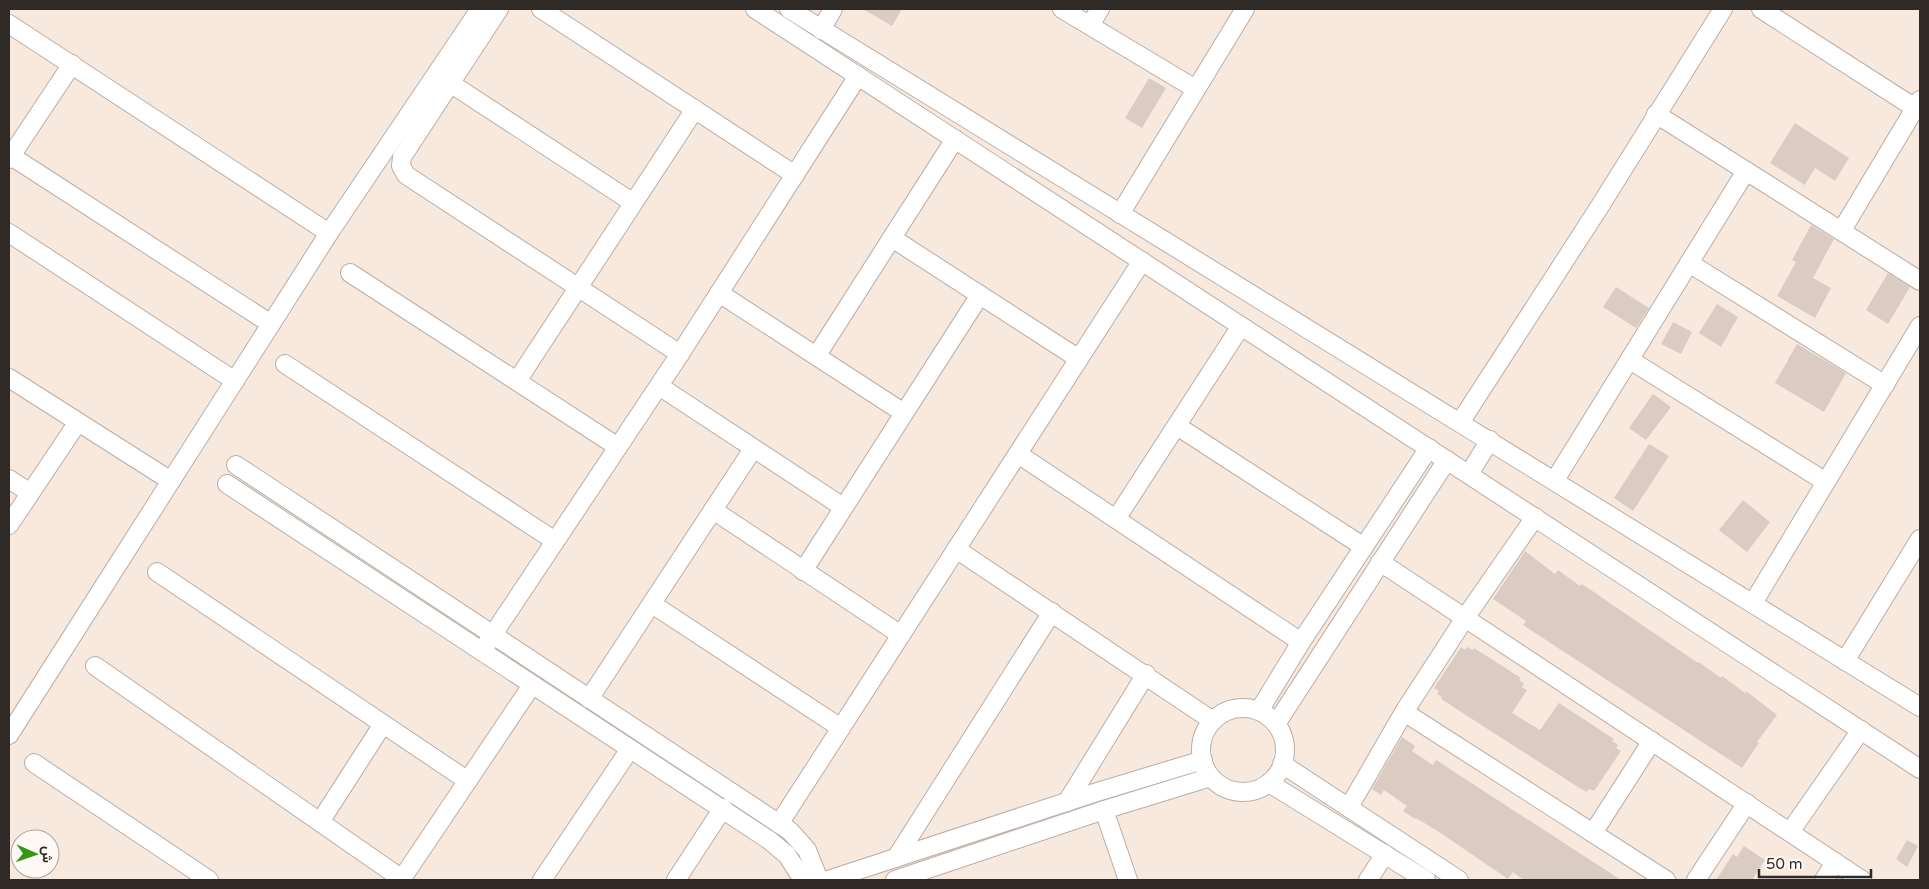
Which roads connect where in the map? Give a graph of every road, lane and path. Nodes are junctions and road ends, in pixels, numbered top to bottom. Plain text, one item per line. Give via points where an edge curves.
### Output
1 (480, 9) edge
2 (499, 9) edge
3 (541, 9) edge
4 (755, 9) edge
5 (789, 9) edge
6 (833, 9) edge
7 (1062, 9) edge
8 (1100, 9) edge
9 (1245, 9) edge
10 (1723, 9) edge
11 (1761, 9) edge
12 (9, 24) edge
13 (1090, 25) junction
14 (821, 30) junction
15 (72, 64) junction
16 (858, 76) junction
17 (450, 83) junction
18 (1194, 88) junction
19 (1918, 104) edge
20 (695, 109) junction
21 (1656, 114) junction
22 (955, 139) junction
23 (10, 158) edge
24 (1746, 171) junction
25 (795, 175) junction
26 (632, 202) junction
27 (1120, 214) junction
28 (1842, 230) junction
29 (9, 233) edge
30 (329, 233) junction
31 (892, 238) junction
32 (1142, 261) junction
33 (1689, 263) junction
34 (350, 272) dead end
35 (1920, 281) edge
36 (577, 287) junction
37 (720, 293) junction
38 (980, 295) junction
39 (271, 324) junction
40 (1241, 326) junction
41 (1920, 326) edge
42 (680, 354) junction
43 (817, 355) junction
44 (1079, 359) junction
45 (1630, 360) junction
46 (285, 364) dead end
47 (9, 378) edge
48 (235, 381) junction
49 (517, 381) junction
50 (1885, 384) junction
51 (659, 386) junction
52 (904, 413) junction
53 (1461, 421) junction
54 (78, 422) junction
55 (1177, 426) junction
56 (1490, 440) junction
57 (618, 447) junction
58 (1429, 448) junction
59 (753, 449) junction
60 (1018, 454) junction
61 (1447, 460) junction
62 (236, 466) dead end
63 (1469, 474) junction
64 (9, 479) edge
65 (1555, 480) junction
66 (171, 481) junction
67 (1826, 482) junction
68 (226, 484) dead end
69 (30, 493) junction
70 (843, 507) junction
71 (713, 510) junction
72 (1535, 517) junction
73 (1116, 519) junction
74 (9, 525) edge
75 (555, 541) junction
76 (1364, 547) junction
77 (1918, 548) edge
78 (956, 549) junction
79 (1380, 562) junction
80 (803, 571) junction
81 (157, 572) dead end
82 (1753, 603) junction
83 (652, 604) junction
84 (1052, 612) junction
85 (1465, 618) junction
86 (901, 634) junction
87 (492, 635) junction
88 (1301, 642) junction
89 (482, 652) junction
90 (1846, 660) junction
91 (94, 666) dead end
92 (1146, 674) junction
93 (532, 685) junction
94 (589, 699) junction
95 (1920, 707) edge
96 (1259, 711) junction
97 (1404, 712) junction
98 (1213, 720) junction
99 (383, 724) junction
100 (1276, 724) junction
101 (841, 728) junction
102 (1861, 730) junction
103 (9, 735) edge
104 (1652, 741) junction
105 (630, 749) junction
106 (1203, 760) junction
107 (34, 763) dead end
108 (1282, 764) junction
109 (1920, 768) edge
110 (1211, 777) junction
111 (468, 781) junction
112 (1269, 783) junction
113 (1067, 802) junction
114 (1747, 803) junction
115 (1349, 806) junction
116 (723, 808) junction
117 (1104, 810) junction
118 (320, 822) junction
119 (779, 824) junction
120 (1790, 832) junction
121 (1593, 833) junction
122 (1385, 854) junction
123 (896, 858) junction
124 (1835, 862) junction
125 (402, 879) edge
126 (209, 880) edge
127 (542, 880) edge
128 (676, 880) edge
129 (803, 880) edge
130 (820, 880) edge
131 (828, 880) edge
132 (895, 880) edge
133 (1128, 880) edge
134 (1368, 880) edge
135 (1426, 880) edge
136 (1459, 880) edge
137 (1666, 880) edge
138 (1696, 880) edge
139 (1824, 880) edge
140 (1862, 880) edge

1 - 30 street
2 - 17 street
3 - 20 street
4 - 16 street
5 - 14 street
6 - 14 street
7 - 13 street
8 - 13 street
9 - 18 street
10 - 21 street
11 - 19 street
12 - 15 street
13 - 18 street
14 - 27 street
15 - 23 street
15 - 30 street
16 - 22 street
16 - 25 street
17 - 26 street
17 - 36 street via 402,157 401,166 406,175
18 - 27 street
19 - 28 street
20 - 25 street
20 - 26 street
21 - 24 street
21 - 53 street
22 - 31 street
22 - 32 street
23 - 39 street
24 - 28 street
24 - 33 street
25 - 37 street
26 - 36 street
27 - 53 street
28 - 35 street
29 - 48 street
30 - 39 street
31 - 38 street
31 - 43 street
32 - 40 street
32 - 44 street
33 - 45 street
33 - 50 street
34 - 49 street
36 - 42 street
36 - 49 street
37 - 42 street
37 - 43 street
38 - 44 street
38 - 52 street
39 - 48 street
40 - 55 street
40 - 58 street
41 - 50 street
42 - 51 street
43 - 52 street
44 - 60 street
45 - 65 street
45 - 67 street
46 - 75 street
47 - 54 street
48 - 66 street
49 - 57 street
50 - 67 street
51 - 57 street
51 - 59 street
52 - 70 street
53 - 56 street
54 - 66 street
54 - 69 street
55 - 73 street
55 - 76 street
56 - 63 street
56 - 65 street
57 - 75 street
58 - 61 street
58 - 76 street
59 - 70 street
59 - 71 street
60 - 73 street
60 - 78 street
61 - 63 street
61 - 79 street
62 - 87 street
63 - 72 street
64 - 69 street
65 - 82 street
66 - 103 street
67 - 82 street
68 - 89 street
69 - 74 street
70 - 80 street
71 - 80 street
71 - 83 street
72 - 85 street
72 - 102 street
73 - 88 street
75 - 87 street
76 - 88 street
77 - 90 street
78 - 84 street
78 - 86 street
79 - 85 street
79 - 100 street
80 - 86 street
81 - 99 street
82 - 90 street
83 - 94 street
83 - 101 street
84 - 92 street
84 - 123 street
85 - 97 street
85 - 104 street
86 - 101 street
87 - 89 street
87 - 94 street
88 - 96 street
89 - 93 street
90 - 95 street
91 - 118 street
92 - 98 street
92 - 113 street
93 - 105 street
93 - 111 street
94 - 119 street
96 - 98 street via 1235,709
96 - 100 street
97 - 115 street
97 - 121 street
98 - 106 street via 1204,735
99 - 111 street
99 - 118 street
100 - 108 street via 1285,748
101 - 119 street
102 - 109 street
102 - 120 street
104 - 114 street
104 - 121 street
105 - 116 street
105 - 127 street
106 - 110 street
106 - 113 street
107 - 126 street
108 - 112 street
108 - 115 street
110 - 112 street via 1234,791 1252,791
110 - 117 street
111 - 125 street
112 - 122 street
113 - 123 street
114 - 120 street
114 - 138 street
115 - 136 street
116 - 128 street
116 - 129 street via 778,847
117 - 132 street
117 - 133 street
118 - 125 street
119 - 130 street via 807,850
120 - 124 street
121 - 137 street
122 - 134 street
122 - 135 street
123 - 131 street
124 - 139 street
124 - 140 street

